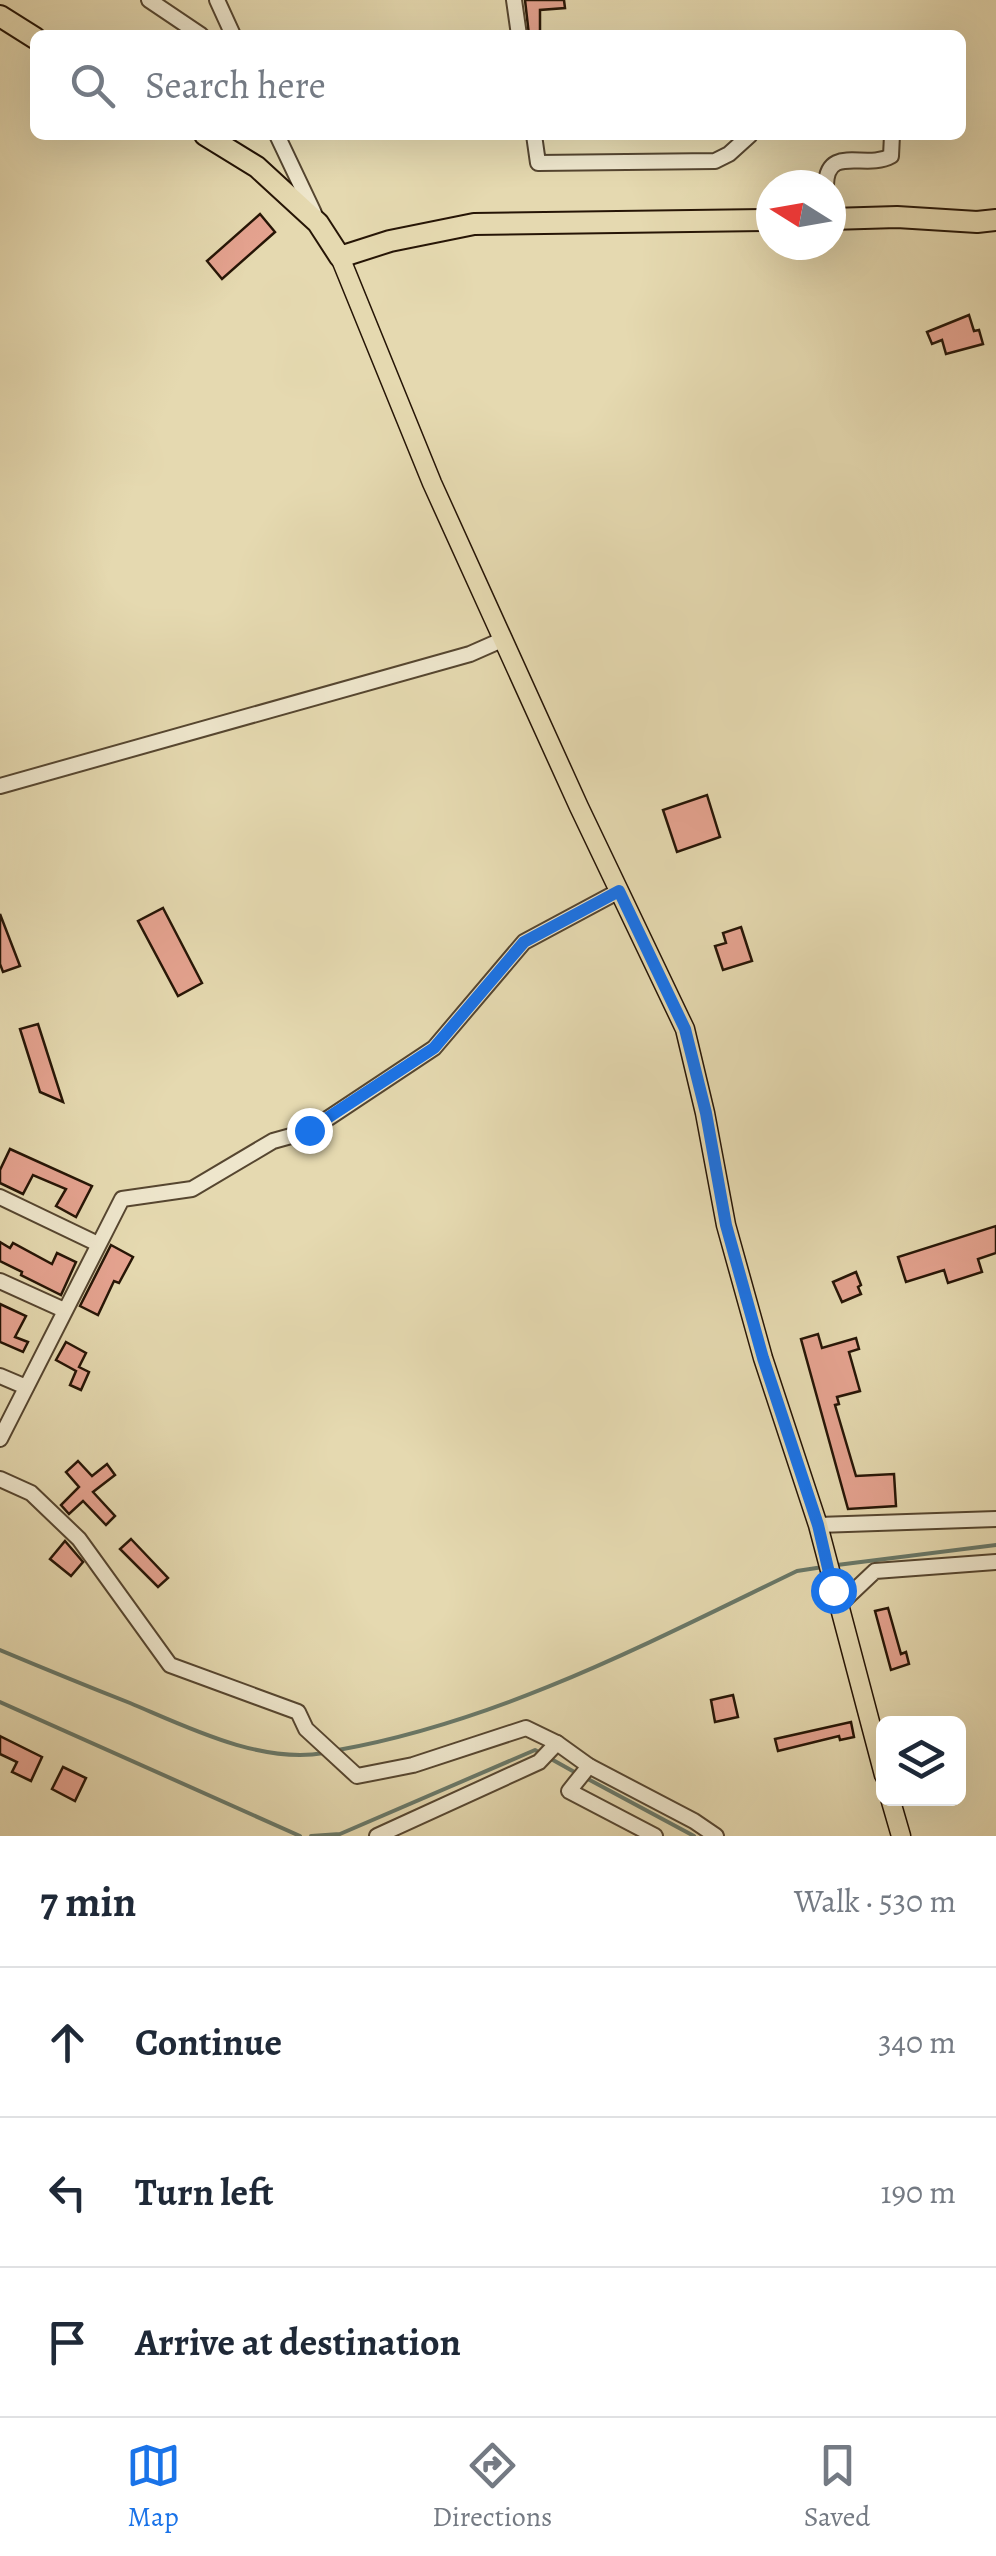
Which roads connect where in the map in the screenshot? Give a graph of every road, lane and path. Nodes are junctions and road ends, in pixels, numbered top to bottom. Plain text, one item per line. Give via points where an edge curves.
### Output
1 (149, 0) edge
2 (217, 0) edge
3 (514, 0) edge
4 (0, 20) edge
5 (194, 30) edge
6 (227, 30) edge
7 (519, 30) edge
8 (30, 37) edge
9 (213, 140) edge
10 (278, 140) edge
11 (535, 140) edge
12 (744, 140) edge
13 (892, 140) edge
14 (828, 170) edge
15 (846, 218) edge
16 (756, 220) edge
17 (996, 220) edge
18 (318, 223) junction
19 (340, 257) junction
20 (504, 639) junction
21 (0, 786) edge
22 (619, 891) junction
23 (0, 1197) edge
24 (98, 1244) junction
25 (0, 1281) edge
26 (64, 1310) junction
27 (0, 1376) edge
28 (26, 1387) junction
29 (0, 1438) edge
30 (0, 1479) edge
31 (996, 1519) edge
32 (818, 1529) junction
33 (996, 1562) edge
34 (836, 1598) junction
35 (557, 1743) junction
36 (876, 1746) edge
37 (589, 1766) junction
38 (892, 1806) edge
39 (376, 1836) edge
40 (654, 1836) edge
41 (716, 1836) edge
42 (901, 1836) edge

1 - 5 street
2 - 6 street
3 - 7 street
4 - 8 highway
9 - 18 highway via 256,167
10 - 18 street
11 - 12 street via 538,163 715,162
13 - 14 street via 890,156 846,160
15 - 17 highway
16 - 19 highway via 474,224
18 - 19 highway
19 - 20 main road
20 - 21 street
20 - 22 main road
22 - 24 street via 524,942 434,1048 309,1130 273,1141 192,1189 122,1200
22 - 32 main road via 685,1029 726,1225
23 - 24 street
24 - 26 street
25 - 26 street
26 - 28 street
27 - 28 street
28 - 29 street
30 - 35 street via 31,1494 79,1539 170,1665 298,1712 306,1729 356,1776 526,1728
31 - 32 street
32 - 34 main road
33 - 34 street via 875,1571
34 - 36 main road
35 - 37 street
35 - 39 street via 538,1762
37 - 40 street via 569,1791
37 - 41 street
38 - 42 main road

